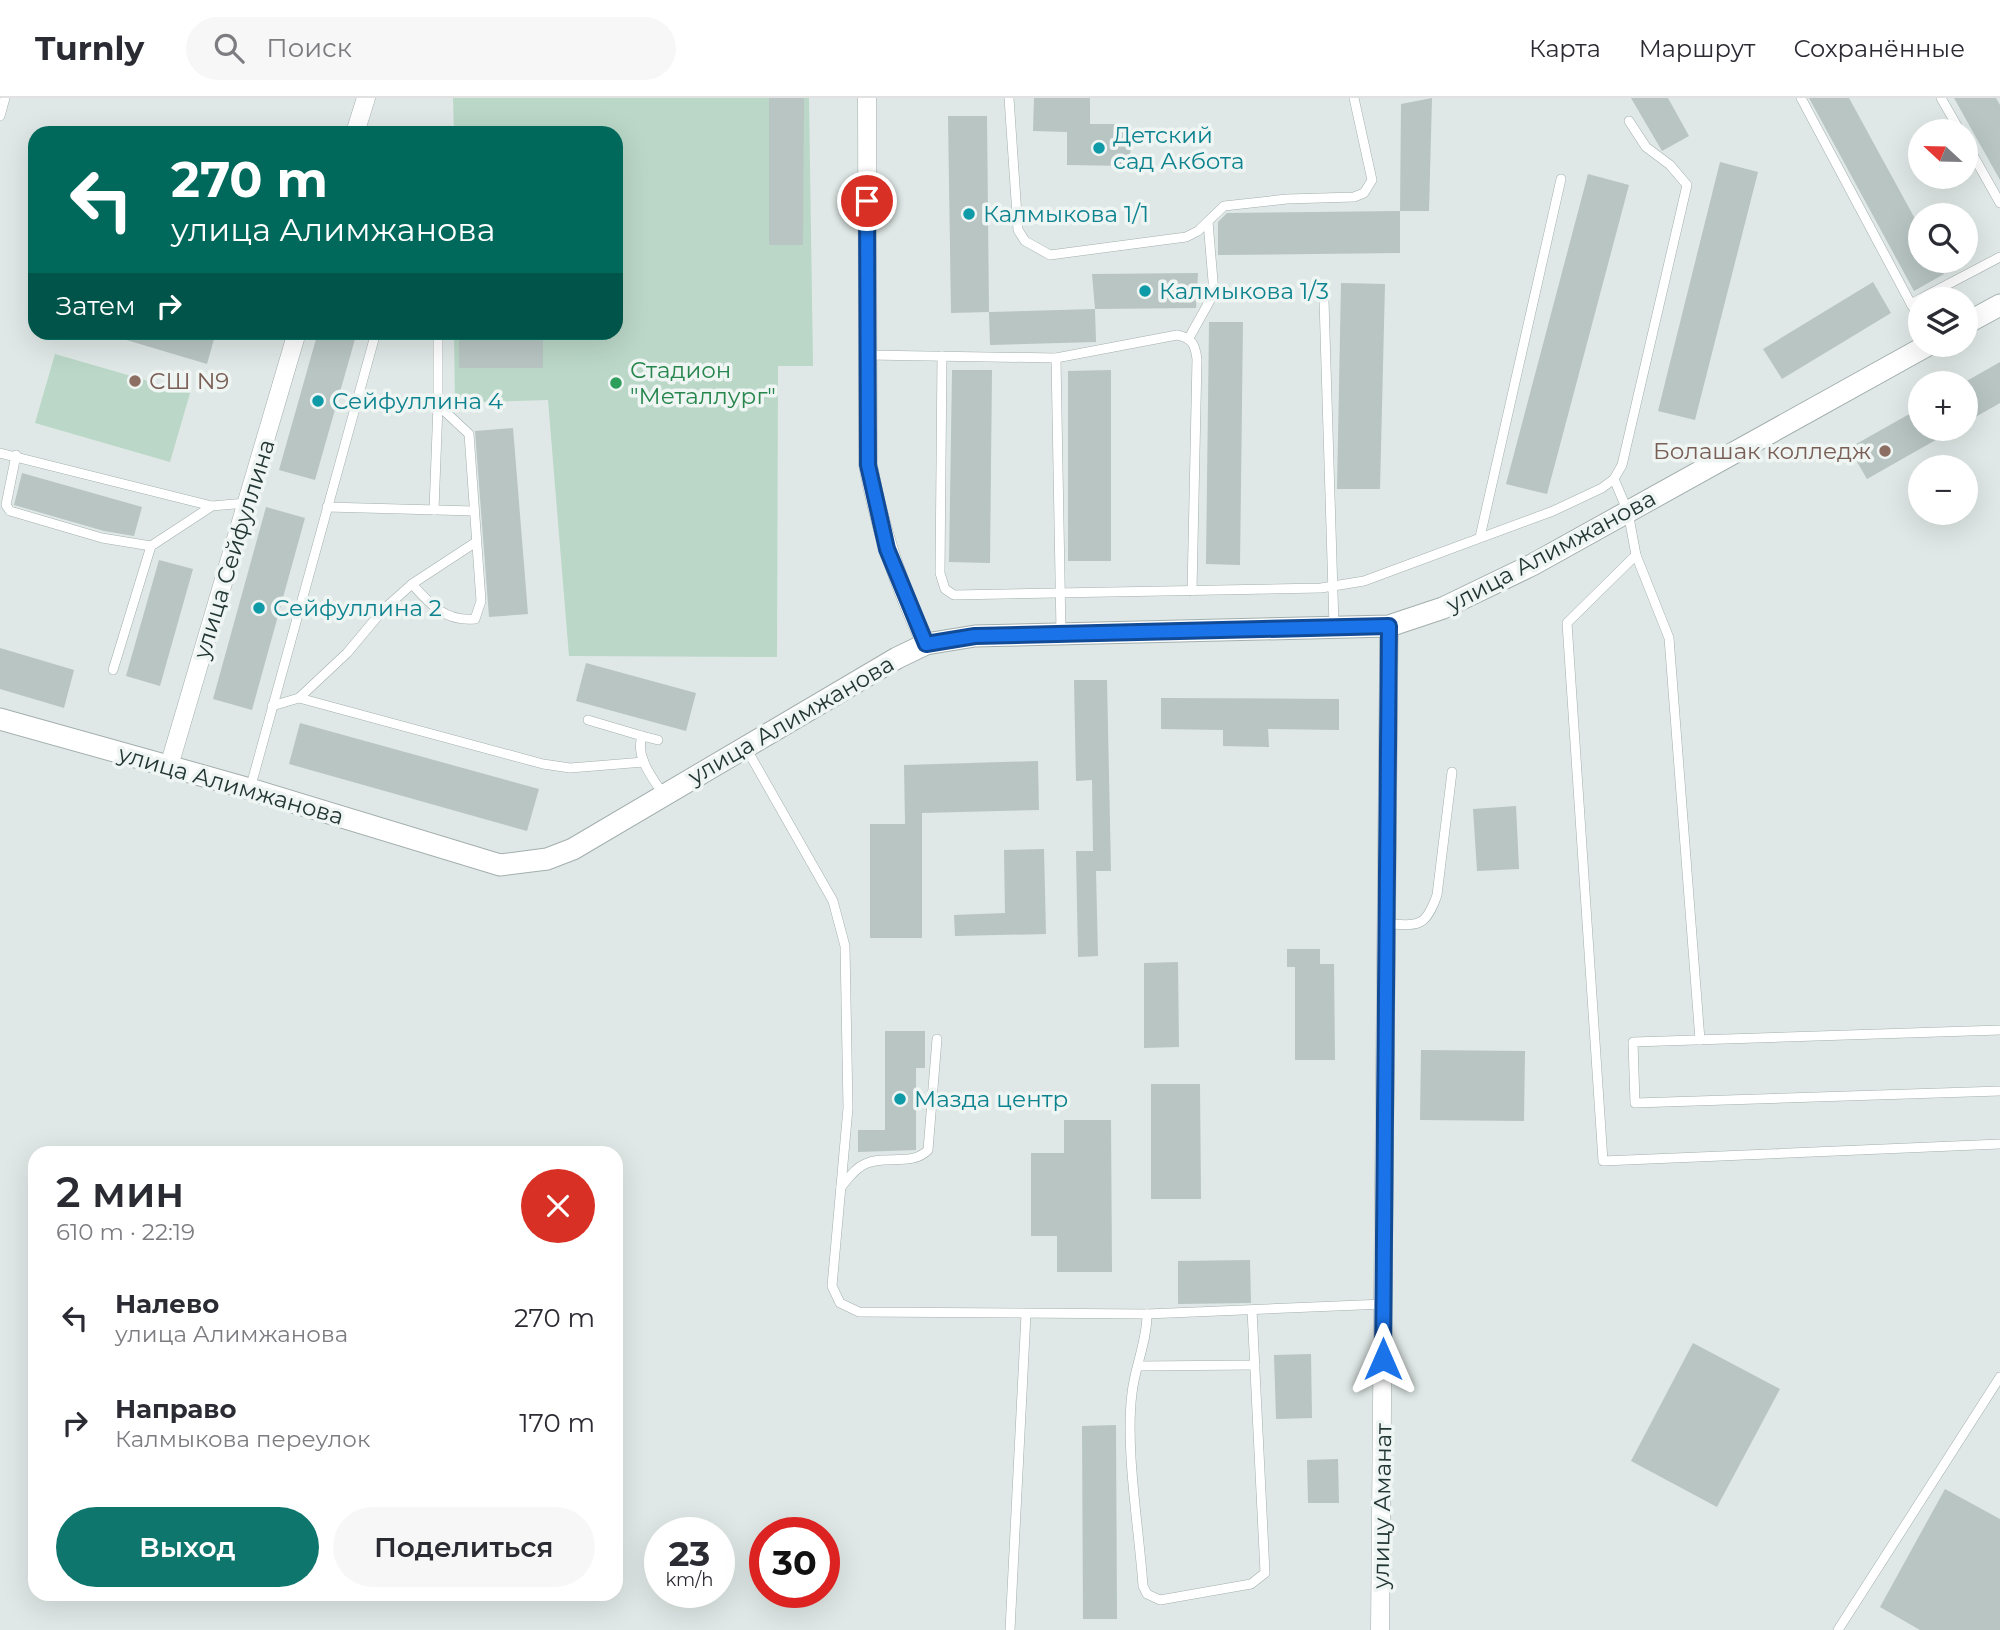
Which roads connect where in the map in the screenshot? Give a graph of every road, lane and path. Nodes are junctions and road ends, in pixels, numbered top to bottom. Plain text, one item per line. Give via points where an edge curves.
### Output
1 (5, 98) edge
2 (366, 98) edge
3 (867, 98) edge
4 (1009, 98) edge
5 (1354, 98) edge
6 (1801, 98) edge
7 (1941, 98) edge
8 (0, 116) edge
9 (1953, 119) edge
10 (1629, 121) dead end
11 (357, 126) edge
12 (1978, 164) edge
13 (1561, 179) dead end
14 (2000, 203) edge
15 (1208, 222) junction
16 (2000, 257) edge
17 (1909, 287) edge
18 (1943, 287) edge
19 (1324, 300) dead end
20 (2000, 305) edge
21 (1978, 317) edge
22 (1189, 338) junction
23 (296, 340) edge
24 (374, 340) edge
25 (438, 340) edge
26 (868, 355) junction
27 (942, 356) junction
28 (1908, 356) edge
29 (1056, 358) junction
30 (438, 405) junction
31 (0, 453) edge
32 (16, 455) junction
33 (1614, 479) junction
34 (248, 503) junction
35 (212, 506) junction
36 (327, 507) junction
37 (434, 510) junction
38 (474, 511) junction
39 (1628, 512) junction
40 (1480, 537) junction
41 (477, 542) junction
42 (151, 546) junction
43 (1636, 555) junction
44 (412, 584) junction
45 (1335, 587) junction
46 (1192, 591) junction
47 (1060, 594) junction
48 (1334, 626) junction
49 (1389, 626) junction
50 (1061, 636) junction
51 (926, 644) junction
52 (113, 670) dead end
53 (299, 698) junction
54 (272, 706) junction
55 (0, 719) edge
56 (589, 720) dead end
57 (642, 736) junction
58 (658, 740) dead end
59 (745, 747) junction
60 (643, 762) junction
61 (169, 766) junction
62 (1452, 772) dead end
63 (250, 789) junction
64 (664, 796) junction
65 (1385, 924) junction
66 (2000, 1030) edge
67 (937, 1039) dead end
68 (1700, 1040) junction
69 (2000, 1091) edge
70 (2000, 1144) edge
71 (840, 1188) junction
72 (1384, 1304) junction
73 (1252, 1310) junction
74 (1026, 1314) junction
75 (1147, 1314) junction
76 (1255, 1365) junction
77 (1138, 1366) junction
78 (2000, 1377) edge
79 (1010, 1630) edge
80 (1381, 1630) edge
81 (1838, 1630) edge

1 - 8 lane
2 - 11 street
3 - 26 street
4 - 15 lane via 1018,230 1035,248 1050,255 1186,237
5 - 15 lane via 1372,180 1364,193 1224,206
6 - 17 lane
7 - 9 lane
10 - 33 lane via 1646,147 1686,185 1622,465
12 - 14 lane
13 - 40 lane
15 - 22 lane via 1214,293
16 - 18 lane
19 - 45 lane
20 - 21 street
22 - 29 lane via 1177,335
22 - 46 lane via 1197,359
23 - 34 street, улица Сейфуллина
24 - 36 lane
25 - 30 lane
26 - 27 lane
26 - 51 street via 868,465 879,524
27 - 29 lane
27 - 47 lane via 941,581 949,593 964,597
28 - 39 street, улица Алимжанова
29 - 47 lane
30 - 37 lane
30 - 38 lane via 469,434
31 - 32 lane
32 - 35 lane
32 - 42 lane via 6,505 10,511 102,538
33 - 39 lane
33 - 40 lane via 1553,510
34 - 35 lane
34 - 61 street, улица Сейфуллина
35 - 42 lane
36 - 37 lane
36 - 54 lane
37 - 38 lane
38 - 41 lane
39 - 43 lane
39 - 49 street, улица Алимжанова via 1454,603
40 - 45 lane via 1364,581
41 - 44 lane
41 - 44 lane via 481,601 475,619 439,613
42 - 52 lane
43 - 68 lane via 1669,638
43 - 70 lane via 1567,623 1603,1161
44 - 53 lane
45 - 46 lane
45 - 48 lane
46 - 47 lane
47 - 50 lane
48 - 49 street, улица Алимжанова
48 - 50 street, улица Алимжанова
49 - 65 street, улицу Аманат
50 - 51 street, улица Алимжанова via 975,636
51 - 59 street, улица Алимжанова
53 - 54 lane
53 - 60 lane via 543,764 570,768
54 - 63 lane
55 - 61 street, улица Алимжанова
56 - 57 lane
57 - 58 lane
57 - 60 lane
59 - 64 street, улица Алимжанова
59 - 71 lane via 833,901 845,946 848,1108
60 - 64 lane
61 - 63 street, улица Алимжанова
62 - 65 lane via 1433,908 1418,925
63 - 64 street, улица Алимжанова via 500,865 547,859 573,849
65 - 72 street, улицу Аманат
66 - 68 lane
67 - 71 lane via 928,1150 917,1158 867,1162
68 - 69 lane via 1633,1042 1635,1103
71 - 74 lane via 832,1286 847,1308 859,1312
72 - 73 lane
72 - 80 street, улицу Аманат
73 - 75 lane
73 - 76 lane
74 - 75 lane
74 - 79 lane
75 - 77 lane
76 - 77 lane
76 - 77 lane via 1265,1573 1251,1584 1160,1600 1147,1594 1143,1586 1130,1426
78 - 81 lane

